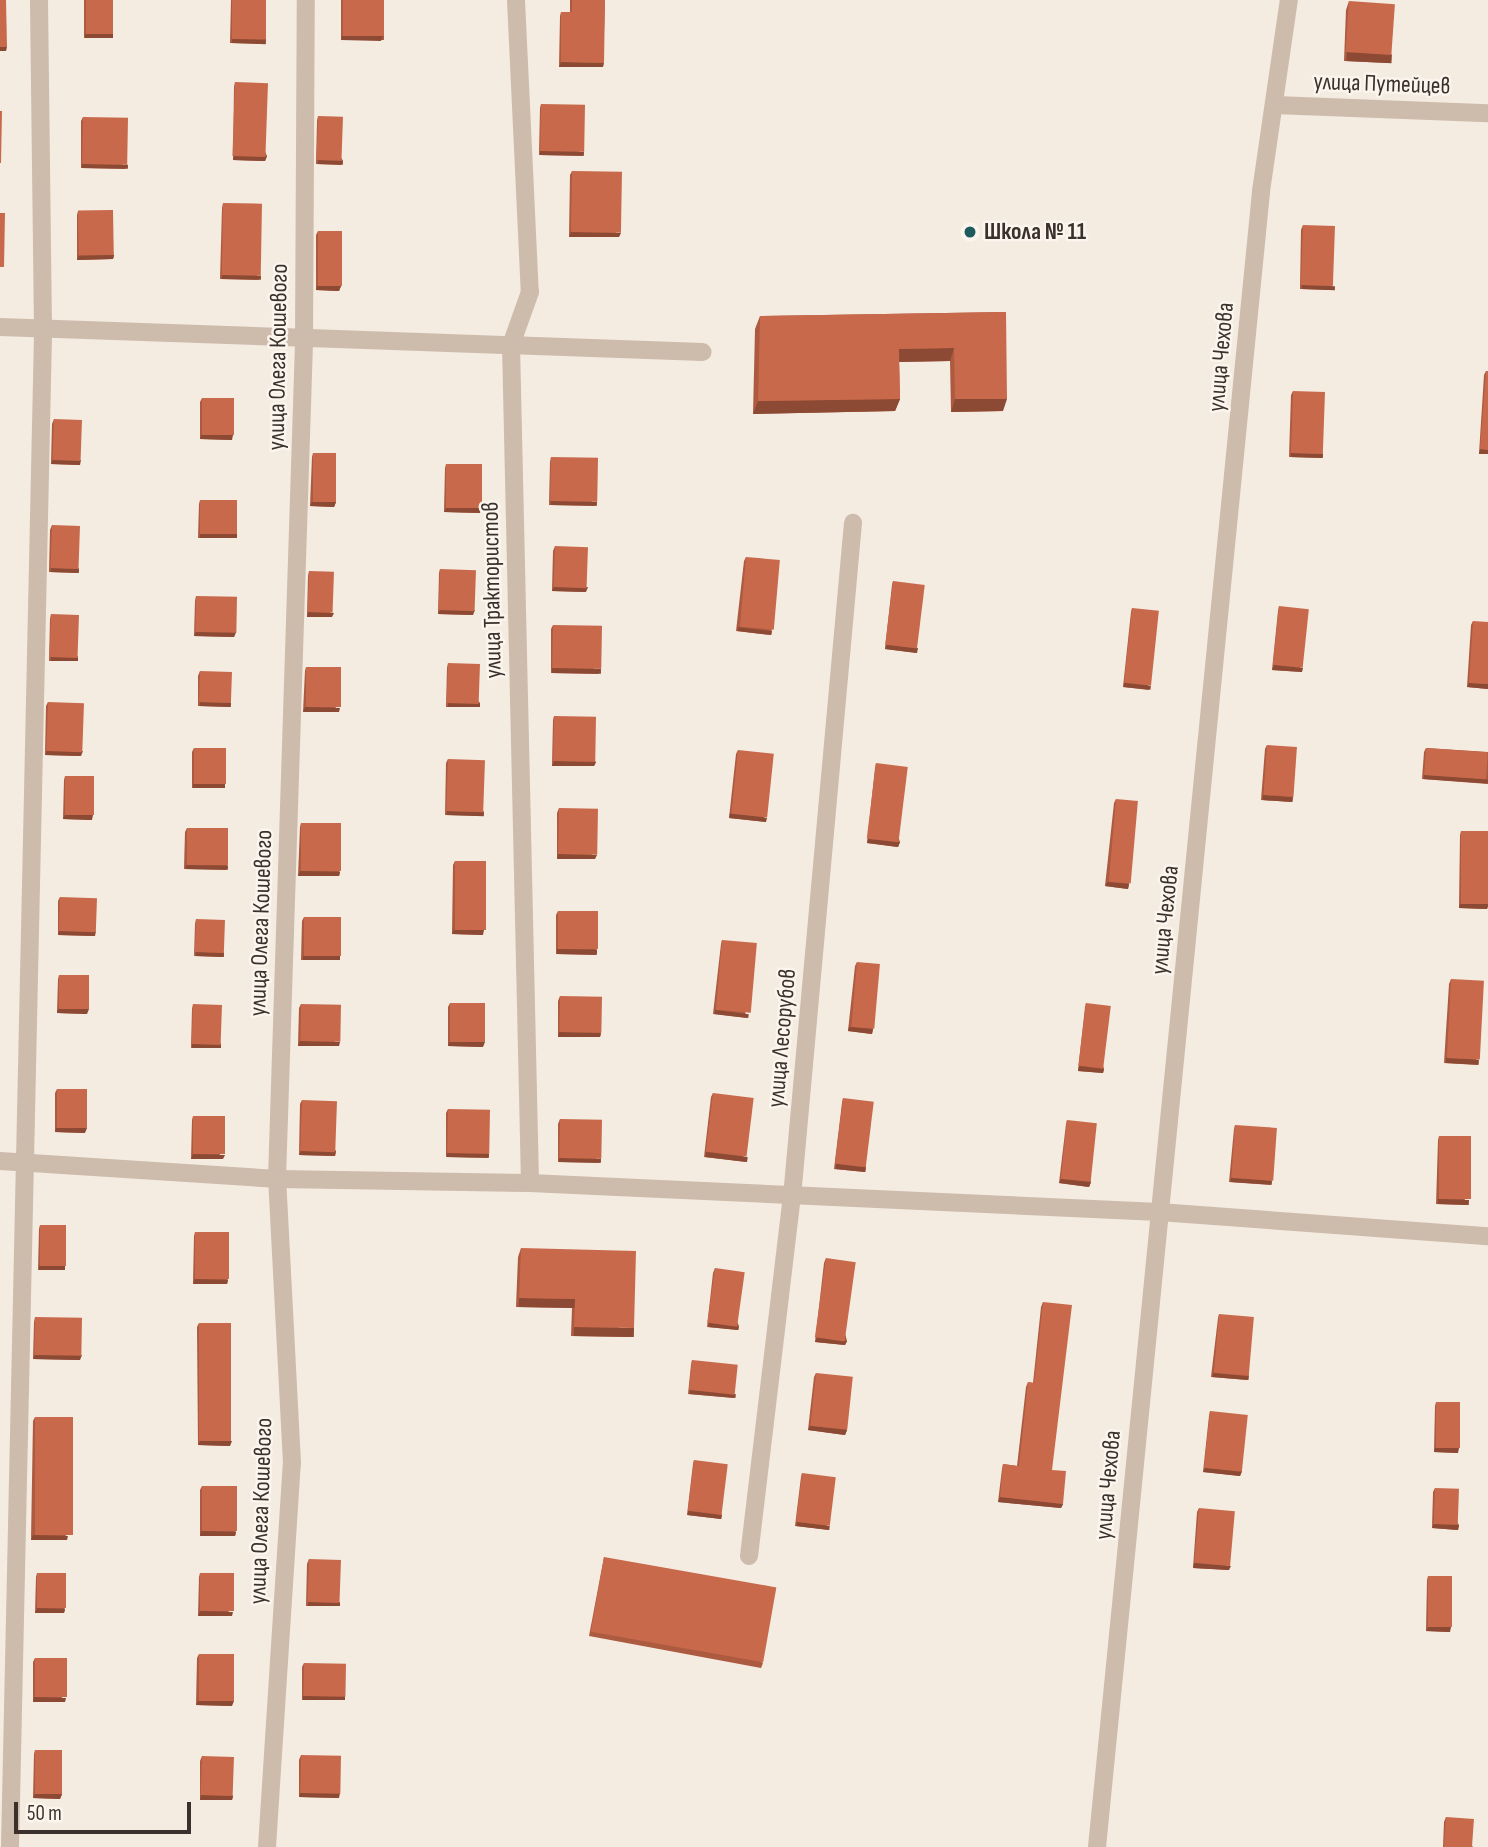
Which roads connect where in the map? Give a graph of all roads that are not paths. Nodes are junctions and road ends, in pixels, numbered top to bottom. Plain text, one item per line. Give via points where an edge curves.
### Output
1 (39, 0) edge
2 (306, 0) edge
3 (516, 0) edge
4 (1289, 0) edge
5 (1275, 105) junction
6 (1488, 113) edge
7 (0, 327) edge
8 (43, 329) junction
9 (304, 341) junction
10 (511, 345) junction
11 (703, 352) dead end
12 (853, 523) dead end
13 (0, 1161) edge
14 (25, 1162) junction
15 (277, 1179) junction
16 (530, 1183) junction
17 (792, 1197) junction
18 (1158, 1212) junction
19 (1488, 1236) edge
20 (749, 1556) dead end
21 (10, 1847) edge
22 (267, 1847) edge
23 (1097, 1847) edge

1 - 8 street
2 - 9 street, улица Олега Кошевого
3 - 10 street, улица Трактористов via 530,292
4 - 5 street, улица Чехова
5 - 6 street, улица Путейцев
5 - 18 street, улица Чехова via 1261,191 1226,573
7 - 8 street
8 - 9 street
8 - 14 street
9 - 10 street
9 - 15 street, улица Олега Кошевого
10 - 11 street
10 - 16 street, улица Трактористов
12 - 17 street, улица Лесорубов
13 - 14 street
14 - 15 street
14 - 21 street
15 - 16 street
15 - 22 street, улица Олега Кошевого via 292,1463
16 - 17 street
17 - 18 street
17 - 20 street, улица Лесорубов
18 - 19 street
18 - 23 street, улица Чехова

